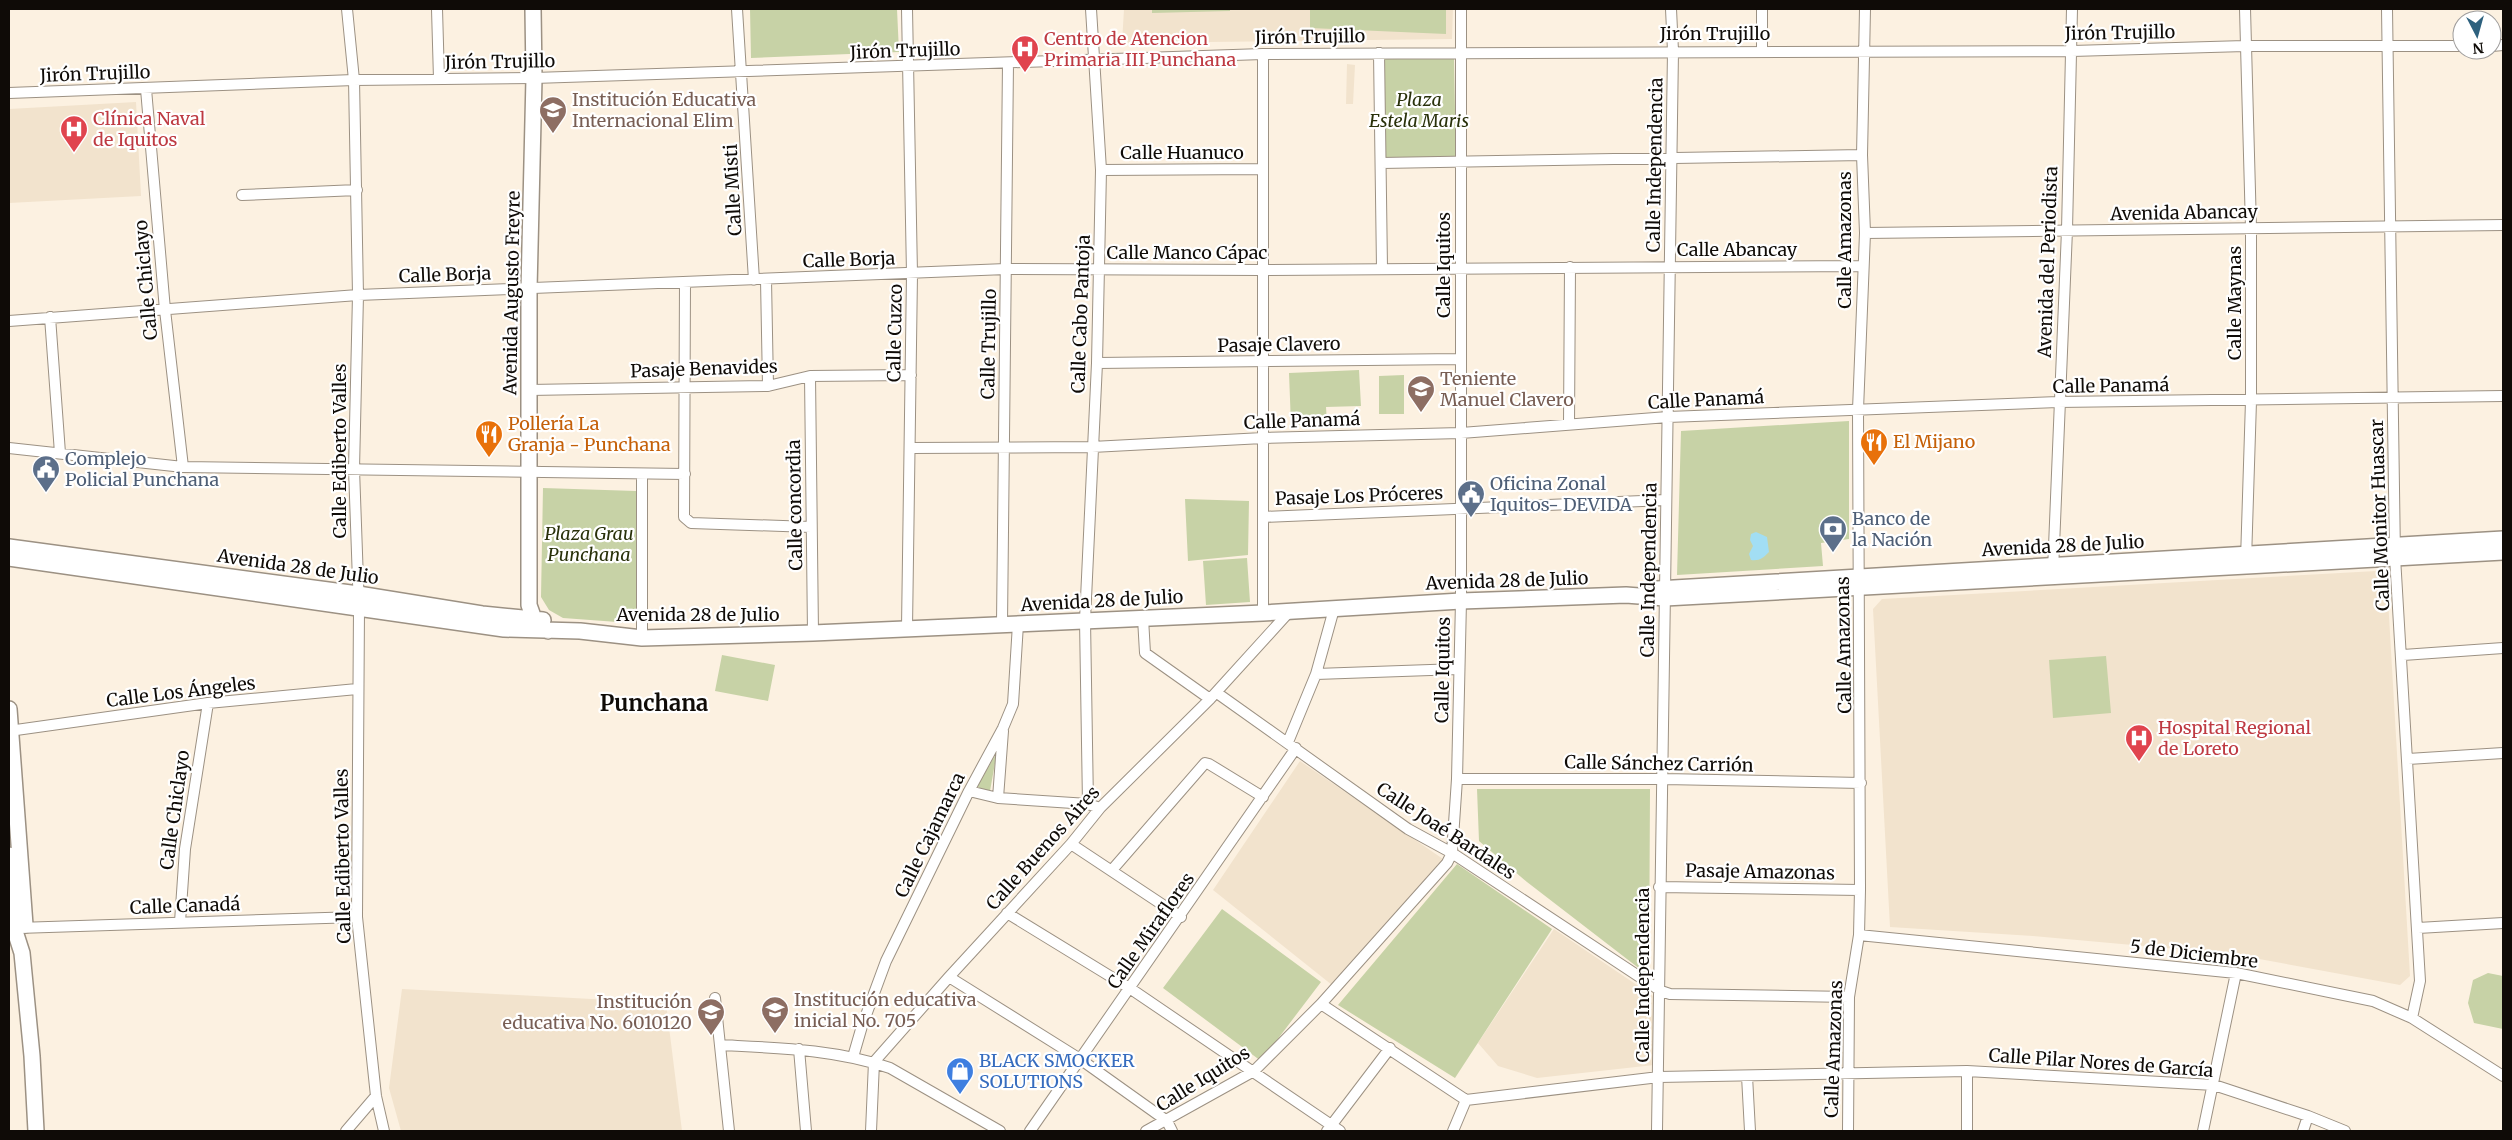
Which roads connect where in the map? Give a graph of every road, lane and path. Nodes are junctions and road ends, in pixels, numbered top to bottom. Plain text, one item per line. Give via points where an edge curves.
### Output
1 (347, 9) edge
2 (437, 9) edge
3 (533, 9) edge
4 (737, 9) edge
5 (907, 9) edge
6 (1091, 9) edge
7 (1461, 9) edge
8 (1671, 9) edge
9 (1762, 9) edge
10 (1865, 9) edge
11 (2072, 9) edge
12 (2245, 9) edge
13 (2387, 9) edge
14 (2245, 46) junction
15 (2452, 46) edge
16 (2387, 48) junction
17 (1762, 50) junction
18 (1864, 50) junction
19 (1673, 51) junction
20 (2072, 51) junction
21 (1460, 52) junction
22 (1379, 53) junction
23 (1263, 54) junction
24 (1094, 58) junction
25 (1008, 64) junction
26 (908, 67) junction
27 (742, 72) junction
28 (534, 78) junction
29 (439, 79) junction
30 (354, 80) junction
31 (146, 89) junction
32 (9, 94) edge
33 (1862, 155) junction
34 (1672, 159) junction
35 (1460, 161) junction
36 (1381, 164) junction
37 (1262, 169) junction
38 (1101, 170) junction
39 (357, 190) junction
40 (242, 195) dead end
41 (2503, 225) edge
42 (2390, 226) junction
43 (2251, 228) junction
44 (2067, 230) junction
45 (1865, 233) junction
46 (1670, 266) junction
47 (1863, 266) junction
48 (1460, 267) junction
49 (1570, 267) junction
50 (1100, 268) junction
51 (1382, 268) junction
52 (1006, 270) junction
53 (1263, 270) junction
54 (912, 274) junction
55 (754, 280) junction
56 (766, 280) junction
57 (685, 282) junction
58 (529, 289) junction
59 (358, 295) junction
60 (165, 310) junction
61 (50, 317) junction
62 (9, 321) edge
63 (1461, 359) junction
64 (1263, 362) junction
65 (1097, 363) junction
66 (911, 375) junction
67 (810, 376) junction
68 (768, 386) junction
69 (685, 387) junction
70 (529, 390) junction
71 (2503, 396) edge
72 (2393, 398) junction
73 (2251, 401) junction
74 (2058, 402) junction
75 (1858, 410) junction
76 (1668, 417) junction
77 (1569, 424) junction
78 (1461, 433) junction
79 (1263, 438) junction
80 (1092, 447) junction
81 (9, 448) edge
82 (910, 448) junction
83 (1004, 448) junction
84 (60, 454) junction
85 (183, 467) junction
86 (354, 469) junction
87 (528, 472) junction
88 (685, 474) junction
89 (642, 475) junction
90 (1666, 500) junction
91 (1461, 508) junction
92 (1263, 517) junction
93 (811, 527) junction
94 (2503, 539) edge
95 (9, 547) edge
96 (2395, 551) junction
97 (2503, 552) edge
98 (9, 558) edge
99 (2246, 560) junction
100 (2053, 571) junction
101 (1859, 582) junction
102 (1665, 593) junction
103 (359, 601) junction
104 (1461, 601) junction
105 (1334, 609) junction
106 (1290, 612) junction
107 (1263, 613) junction
108 (1143, 618) junction
109 (534, 619) junction
110 (1085, 620) junction
111 (1002, 624) junction
112 (1018, 624) junction
113 (907, 628) junction
114 (548, 631) junction
115 (580, 631) junction
116 (813, 633) junction
117 (642, 638) junction
118 (2503, 648) edge
119 (2402, 655) junction
120 (1459, 669) junction
121 (1316, 674) junction
122 (357, 689) junction
123 (1213, 696) junction
124 (208, 703) junction
125 (9, 709) edge
126 (1003, 728) junction
127 (9, 731) edge
128 (1292, 745) junction
129 (2503, 753) edge
130 (2408, 759) junction
131 (1457, 778) junction
132 (1664, 779) junction
133 (1861, 783) junction
134 (969, 791) junction
135 (1263, 797) junction
136 (998, 798) junction
137 (1088, 804) junction
138 (1100, 808) junction
139 (1071, 844) junction
140 (1452, 853) junction
141 (9, 855) edge
142 (1112, 870) junction
143 (1659, 887) junction
144 (1860, 890) junction
145 (1007, 912) junction
146 (1181, 916) junction
147 (357, 917) junction
148 (180, 922) junction
149 (2503, 923) edge
150 (20, 928) junction
151 (2418, 928) junction
152 (1859, 935) junction
153 (2236, 973) junction
154 (949, 976) junction
155 (1131, 989) junction
156 (1661, 991) junction
157 (1849, 997) junction
158 (715, 998) dead end
159 (1321, 1004) junction
160 (2412, 1018) junction
161 (720, 1045) junction
162 (1390, 1048) junction
163 (799, 1049) junction
164 (853, 1057) junction
165 (1080, 1059) junction
166 (874, 1062) junction
167 (1254, 1071) junction
168 (1967, 1071) junction
169 (1847, 1072) junction
170 (1747, 1076) junction
171 (2503, 1076) edge
172 (1659, 1077) junction
173 (2214, 1085) junction
174 (376, 1096) junction
175 (1466, 1100) junction
176 (2308, 1116) junction
177 (1167, 1121) junction
178 (1333, 1129) edge
179 (36, 1131) edge
180 (346, 1131) edge
181 (384, 1131) edge
182 (729, 1131) edge
183 (806, 1131) edge
184 (871, 1131) edge
185 (1000, 1131) edge
186 (1030, 1131) edge
187 (1146, 1131) edge
188 (1172, 1131) edge
189 (1453, 1131) edge
190 (1657, 1131) edge
191 (1750, 1131) edge
192 (1848, 1131) edge
193 (1967, 1131) edge
194 (2203, 1131) edge
195 (2303, 1131) edge
196 (2345, 1131) edge

1 - 30 street, Calle Ediberto Valles
2 - 29 street
3 - 28 main road, Avenida Augusto Freyre
4 - 27 street, Calle Misti
5 - 26 street, Calle Cuzco
6 - 24 street, Calle Cabo Pantoja
7 - 21 street, Calle Iquitos
8 - 19 street, Calle Independencia
9 - 17 street
10 - 18 street, Calle Amazonas
11 - 20 street, Avenida del Periodista
12 - 14 street, Calle Maynas
13 - 16 street, Calle Monitor Huascar
14 - 16 street, Jirón Trujillo
14 - 20 street, Jirón Trujillo
14 - 43 street, Calle Maynas
15 - 16 street, Jirón Trujillo
16 - 42 street, Calle Monitor Huascar
17 - 18 street, Jirón Trujillo
17 - 19 street, Jirón Trujillo
18 - 20 street, Jirón Trujillo
18 - 33 street, Calle Amazonas
19 - 21 street, Jirón Trujillo
19 - 34 street, Calle Independencia
20 - 44 street, Avenida del Periodista
21 - 22 street, Jirón Trujillo
21 - 35 street, Calle Iquitos
22 - 23 street, Jirón Trujillo
22 - 36 street
23 - 24 street, Jirón Trujillo
23 - 37 street
24 - 25 street, Jirón Trujillo
24 - 38 street, Calle Cabo Pantoja
25 - 26 street, Jirón Trujillo
25 - 52 street, Calle Trujillo
26 - 27 street, Jirón Trujillo
26 - 54 street, Calle Cuzco
27 - 28 street, Jirón Trujillo
27 - 55 street, Calle Misti
28 - 29 street, Jirón Trujillo
28 - 58 main road, Avenida Augusto Freyre
29 - 30 street, Jirón Trujillo
30 - 31 street, Jirón Trujillo
30 - 39 street, Calle Ediberto Valles
31 - 32 street, Jirón Trujillo
31 - 60 street, Calle Chiclayo
33 - 34 street
33 - 45 street, Calle Amazonas
34 - 35 street
34 - 46 street, Calle Independencia
35 - 36 street
35 - 48 street, Calle Iquitos
36 - 51 street
37 - 38 street, Calle Huanuco
37 - 53 street
38 - 50 street, Calle Cabo Pantoja
39 - 40 street
39 - 59 street, Calle Ediberto Valles
41 - 42 street, Avenida Abancay
42 - 43 street, Avenida Abancay
42 - 72 street, Calle Monitor Huascar
43 - 44 street, Avenida Abancay
43 - 73 street, Calle Maynas
44 - 45 street, Avenida Abancay
44 - 74 street, Avenida del Periodista
45 - 47 street, Calle Amazonas
46 - 47 street, Calle Abancay
46 - 49 street, Calle Abancay
46 - 76 street, Calle Independencia
47 - 75 street, Calle Amazonas
48 - 49 street, Calle Abancay
48 - 51 street, Calle Manco Cápac
48 - 63 street, Calle Iquitos
49 - 77 street
50 - 52 street, Calle Manco Cápac
50 - 53 street, Calle Manco Cápac
50 - 65 street, Calle Cabo Pantoja
51 - 53 street, Calle Manco Cápac
52 - 54 street, Calle Manco Cápac
52 - 83 street, Calle Trujillo
53 - 64 street
54 - 56 street, Calle Borja
54 - 66 street, Calle Cuzco
55 - 56 street, Calle Borja
55 - 57 street, Calle Borja
56 - 68 street
57 - 58 street, Calle Borja
57 - 69 street
58 - 59 street, Calle Borja
58 - 70 main road, Avenida Augusto Freyre
59 - 60 street, Calle Borja
59 - 86 street, Calle Ediberto Valles
60 - 61 street, Calle Borja
60 - 85 street, Calle Chiclayo
61 - 62 street, Calle Borja
61 - 84 street
63 - 64 street, Pasaje Clavero
63 - 78 street, Calle Iquitos
64 - 65 street, Pasaje Clavero
64 - 79 street
65 - 80 street, Calle Cabo Pantoja
66 - 67 street, Pasaje Benavides
66 - 82 street, Calle Cuzco
67 - 68 street, Pasaje Benavides
67 - 93 street, Calle concordia
68 - 69 street, Pasaje Benavides
69 - 70 street, Pasaje Benavides
69 - 88 street
70 - 87 main road, Avenida Augusto Freyre
71 - 72 street, Calle Panamá
72 - 73 street, Calle Panamá
72 - 96 street, Calle Monitor Huascar
73 - 74 street, Calle Panamá
73 - 99 street, Calle Maynas
74 - 75 street, Calle Panamá
74 - 100 street, Avenida del Periodista
75 - 76 street, Calle Panamá
75 - 101 street, Calle Amazonas
76 - 77 street, Calle Panamá
76 - 90 street, Calle Independencia
77 - 78 street, Calle Panamá
78 - 79 street, Calle Panamá
78 - 91 street, Calle Iquitos
79 - 80 street, Calle Panamá
79 - 92 street
80 - 83 street, Calle Panamá
80 - 110 street, Calle Cabo Pantoja
81 - 84 street
82 - 83 street, Calle Panamá
82 - 113 street, Calle Cuzco
83 - 111 street, Calle Trujillo
84 - 85 street
85 - 86 street
86 - 87 street
86 - 103 street, Calle Ediberto Valles
87 - 89 street
87 - 109 main road, Avenida Augusto Freyre via 528,605
88 - 89 street
88 - 93 street via 684,517 691,523
89 - 117 street
90 - 91 street, Pasaje Los Próceres
90 - 102 street, Calle Independencia
91 - 92 street, Pasaje Los Próceres
91 - 104 street, Calle Iquitos
92 - 107 street
93 - 116 street, Calle concordia
94 - 96 main road, Avenida 28 de Julio
95 - 103 main road, Avenida 28 de Julio
96 - 97 main road, Avenida 28 de Julio
96 - 99 main road, Avenida 28 de Julio
96 - 119 street, Calle Monitor Huascar
98 - 103 main road, Avenida 28 de Julio
99 - 100 main road, Avenida 28 de Julio
100 - 101 main road, Avenida 28 de Julio
101 - 102 main road, Avenida 28 de Julio
101 - 133 street, Calle Amazonas
102 - 104 main road, Avenida 28 de Julio
102 - 132 street, Calle Independencia
103 - 109 main road, Avenida 28 de Julio
103 - 114 main road, Avenida 28 de Julio via 504,628
103 - 122 street, Calle Ediberto Valles
104 - 105 main road, Avenida 28 de Julio
104 - 120 street, Calle Iquitos
105 - 106 main road, Avenida 28 de Julio
105 - 121 street, Calle Miraflores
106 - 107 main road, Avenida 28 de Julio
106 - 123 street, Calle Buenos Aires
107 - 108 main road, Avenida 28 de Julio
108 - 110 main road, Avenida 28 de Julio
108 - 123 street, Calle Joaé Bardales via 1145,653
109 - 114 main road
109 - 115 main road, Avenida 28 de Julio via 563,623
110 - 112 main road, Avenida 28 de Julio
110 - 137 street, Calle Cabo Pantoja
111 - 112 main road, Avenida 28 de Julio
111 - 113 main road, Avenida 28 de Julio
112 - 126 street, Calle Cajamarca via 1012,704
113 - 116 main road, Avenida 28 de Julio
114 - 115 main road, Avenida 28 de Julio
115 - 117 main road, Avenida 28 de Julio
116 - 117 main road, Avenida 28 de Julio
118 - 119 street
119 - 130 street, Calle Monitor Huascar
120 - 121 street
120 - 131 street, Calle Iquitos
121 - 128 street, Calle Miraflores
122 - 124 street, Calle Los Ángeles
122 - 147 street, Calle Ediberto Valles
123 - 128 street, Calle Joaé Bardales
123 - 138 street, Calle Buenos Aires
124 - 127 street, Calle Los Ángeles
124 - 148 street, Calle Chiclayo via 184,849
125 - 127 main road
126 - 134 street, Calle Cajamarca
126 - 136 street
127 - 150 main road
128 - 135 street, Calle Miraflores
128 - 140 street, Calle Joaé Bardales via 1408,829
129 - 130 street
130 - 151 street, Calle Monitor Huascar
131 - 132 street, Calle Sánchez Carrión
131 - 140 street, Calle Iquitos
132 - 133 street, Calle Sánchez Carrión
132 - 143 street, Calle Independencia
133 - 144 street, Calle Amazonas
134 - 136 street
134 - 164 street, Calle Cajamarca via 886,961
135 - 142 street via 1204,763
135 - 146 street, Calle Miraflores
136 - 137 street
137 - 138 street
138 - 139 street, Calle Buenos Aires
139 - 142 street
139 - 145 street, Calle Buenos Aires
140 - 156 street, Calle Joaé Bardales
140 - 159 street, Calle Iquitos via 1447,863
141 - 150 main road
142 - 146 street
143 - 144 street, Pasaje Amazonas
143 - 156 street, Calle Independencia
144 - 152 street, Calle Amazonas
145 - 154 street, Calle Buenos Aires
145 - 155 street
146 - 155 street, Calle Miraflores
147 - 148 street, Calle Canadá
147 - 174 street, Calle Ediberto Valles
148 - 150 street, Calle Canadá
149 - 151 street
150 - 179 main road
151 - 160 street, Calle Monitor Huascar via 2420,981
152 - 153 street, 5 de Diciembre
152 - 157 street, Calle Amazonas
153 - 160 street, 5 de Diciembre via 2373,1001
153 - 173 street
154 - 165 street
154 - 166 street, Calle Buenos Aires
155 - 165 street, Calle Miraflores
155 - 167 street
156 - 157 street via 1670,994
156 - 172 street, Calle Independencia
157 - 169 street, Calle Amazonas
158 - 161 street
159 - 162 street
159 - 167 street, Calle Iquitos
160 - 171 street, 5 de Diciembre
161 - 163 street
161 - 182 street
162 - 175 street
162 - 178 street
163 - 164 street
163 - 183 street
164 - 166 street
165 - 177 street
165 - 186 street, Calle Miraflores
166 - 184 street
166 - 185 street
167 - 177 street, Calle Iquitos
167 - 178 street
168 - 169 street, Calle Pilar Nores de García
168 - 173 street, Calle Pilar Nores de García
168 - 193 street
169 - 170 street, Calle Pilar Nores de García
169 - 192 street, Calle Amazonas
170 - 172 street, Calle Pilar Nores de García
170 - 191 street
172 - 175 street, Calle Pilar Nores de García
172 - 190 street, Calle Independencia
173 - 176 street, Calle Pilar Nores de García
173 - 194 street
174 - 180 street
174 - 181 street, Calle Ediberto Valles
175 - 189 street
176 - 195 street
176 - 196 street, Calle Pilar Nores de García
177 - 187 street, Calle Iquitos
177 - 188 street

